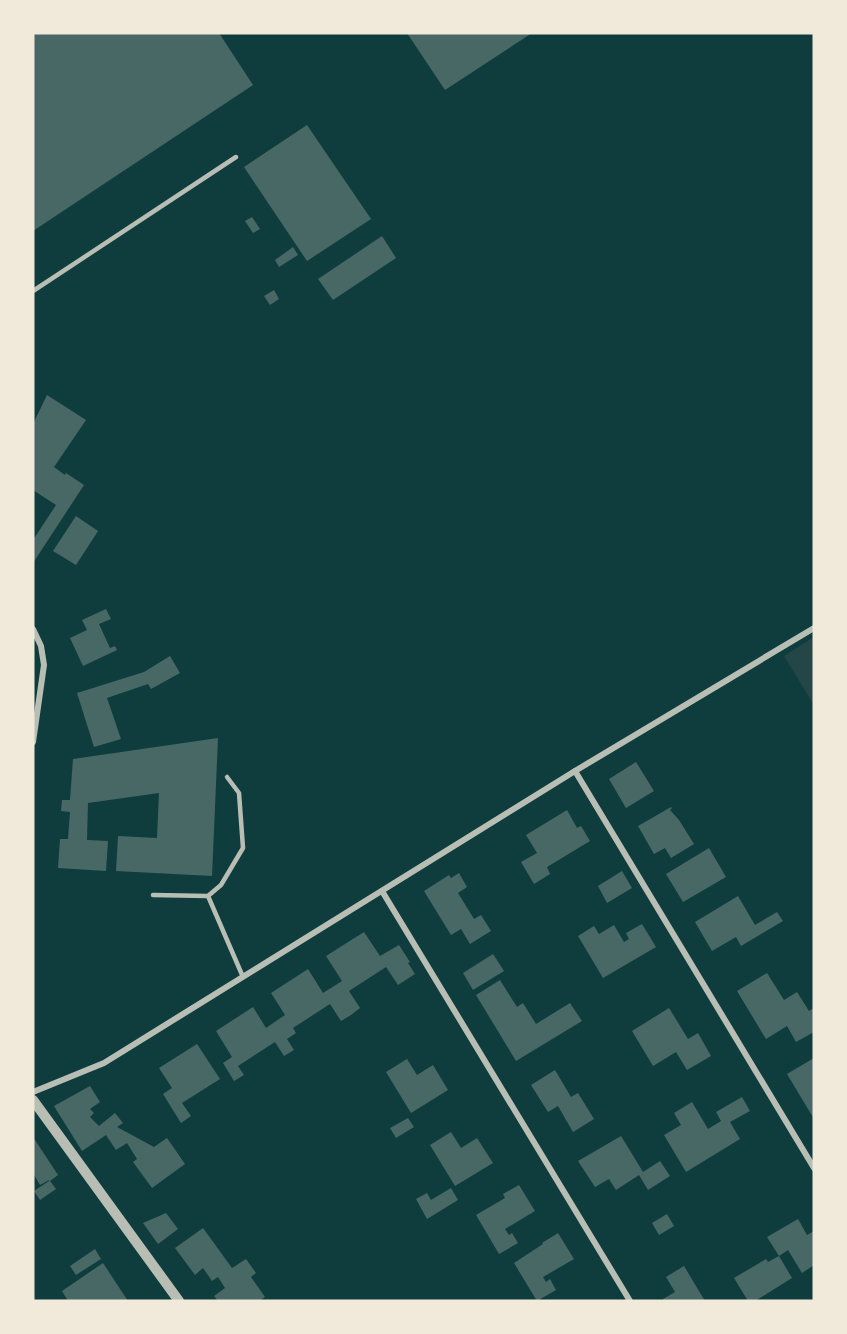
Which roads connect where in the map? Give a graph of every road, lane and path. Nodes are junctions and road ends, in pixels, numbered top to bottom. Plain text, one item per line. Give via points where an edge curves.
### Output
1 (236, 157) dead end
2 (33, 291) edge
3 (814, 628) edge
4 (33, 629) edge
5 (33, 742) edge
6 (576, 771) junction
7 (227, 777) dead end
8 (382, 891) junction
9 (153, 895) dead end
10 (208, 896) junction
11 (243, 977) junction
12 (33, 1092) edge
13 (33, 1100) edge
14 (814, 1168) edge
15 (179, 1301) edge
16 (630, 1301) edge

1 - 2 lane
3 - 6 street
4 - 5 street via 44,664
6 - 8 street
6 - 14 street
7 - 10 lane via 239,793 243,848 221,885
8 - 11 street
8 - 16 street
9 - 10 lane
10 - 11 lane
11 - 12 street via 104,1063
13 - 15 street

